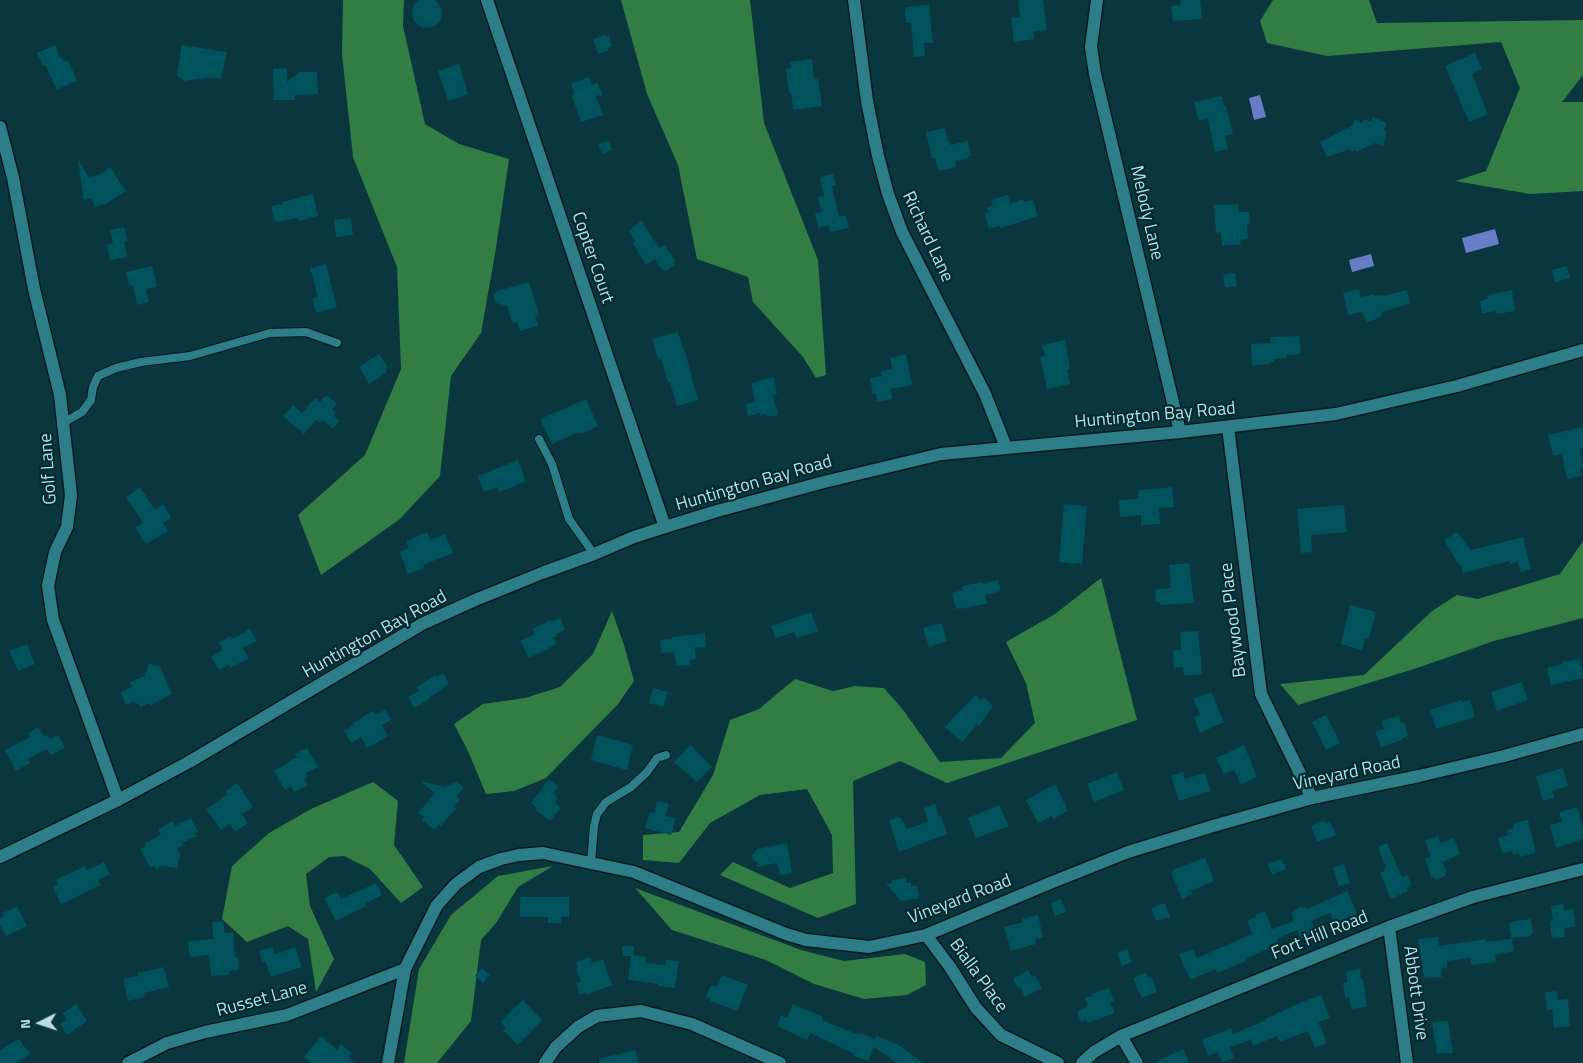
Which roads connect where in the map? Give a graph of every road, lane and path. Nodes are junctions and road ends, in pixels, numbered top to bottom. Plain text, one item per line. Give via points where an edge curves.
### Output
1 (487, 0) edge
2 (854, 0) edge
3 (1097, 0) edge
4 (0, 128) edge
5 (337, 343) dead end
6 (1583, 350) edge
7 (63, 422) junction
8 (1228, 427) junction
9 (1180, 432) junction
10 (539, 439) dead end
11 (1006, 447) junction
12 (665, 527) junction
13 (594, 554) junction
14 (1583, 734) edge
15 (666, 755) dead end
16 (1312, 798) junction
17 (118, 800) junction
18 (0, 857) edge
19 (591, 863) junction
20 (1583, 869) edge
21 (1389, 927) junction
22 (926, 935) junction
23 (405, 969) junction
24 (1121, 1036) junction
25 (128, 1063) edge
26 (388, 1063) edge
27 (545, 1063) edge
28 (780, 1063) edge
29 (1058, 1063) edge
30 (1082, 1063) edge
31 (1137, 1063) edge
32 (1407, 1063) edge

1 - 12 street, Copter Court
2 - 11 street, Richard Lane via 867,101 888,194 902,232 985,394
3 - 9 street, Melody Lane via 1091,47 1095,74
4 - 7 street, Golf Lane via 60,395
5 - 7 lane via 306,332 270,333 190,356 116,368 98,376 91,400 82,412
6 - 8 street, Huntington Bay Road via 1457,386 1336,414
7 - 17 street, Golf Lane via 71,495 67,526 55,552 48,586 53,620
8 - 9 street, Huntington Bay Road
8 - 16 street, Baywood Place via 1261,694
9 - 11 street, Huntington Bay Road
10 - 13 lane via 552,464 568,519
11 - 12 street, Huntington Bay Road via 941,454 824,482
12 - 13 street, Huntington Bay Road
13 - 17 street, Huntington Bay Road via 508,586 422,624 189,762
14 - 16 street, Vineyard Road via 1504,756
15 - 19 lane via 657,758 631,787 606,802 594,826
16 - 22 street, Vineyard Road via 1128,852
17 - 18 street, Huntington Bay Road
19 - 22 street, Vineyard Road via 634,872 806,940 870,947
19 - 23 street, Vineyard Road via 542,853 510,857 479,867 456,884 437,905
20 - 21 street, Fort Hill Road via 1473,897
21 - 24 street, Fort Hill Road
21 - 32 street, Abbott Drive
22 - 29 street, Bialla Place via 976,1008 1001,1035
23 - 25 street, Russet Lane via 287,1015 167,1043
23 - 26 street, Vineyard Road
24 - 30 street, Fort Hill Road
24 - 31 street
27 - 28 street via 556,1047 578,1027 598,1016 641,1011 692,1024

